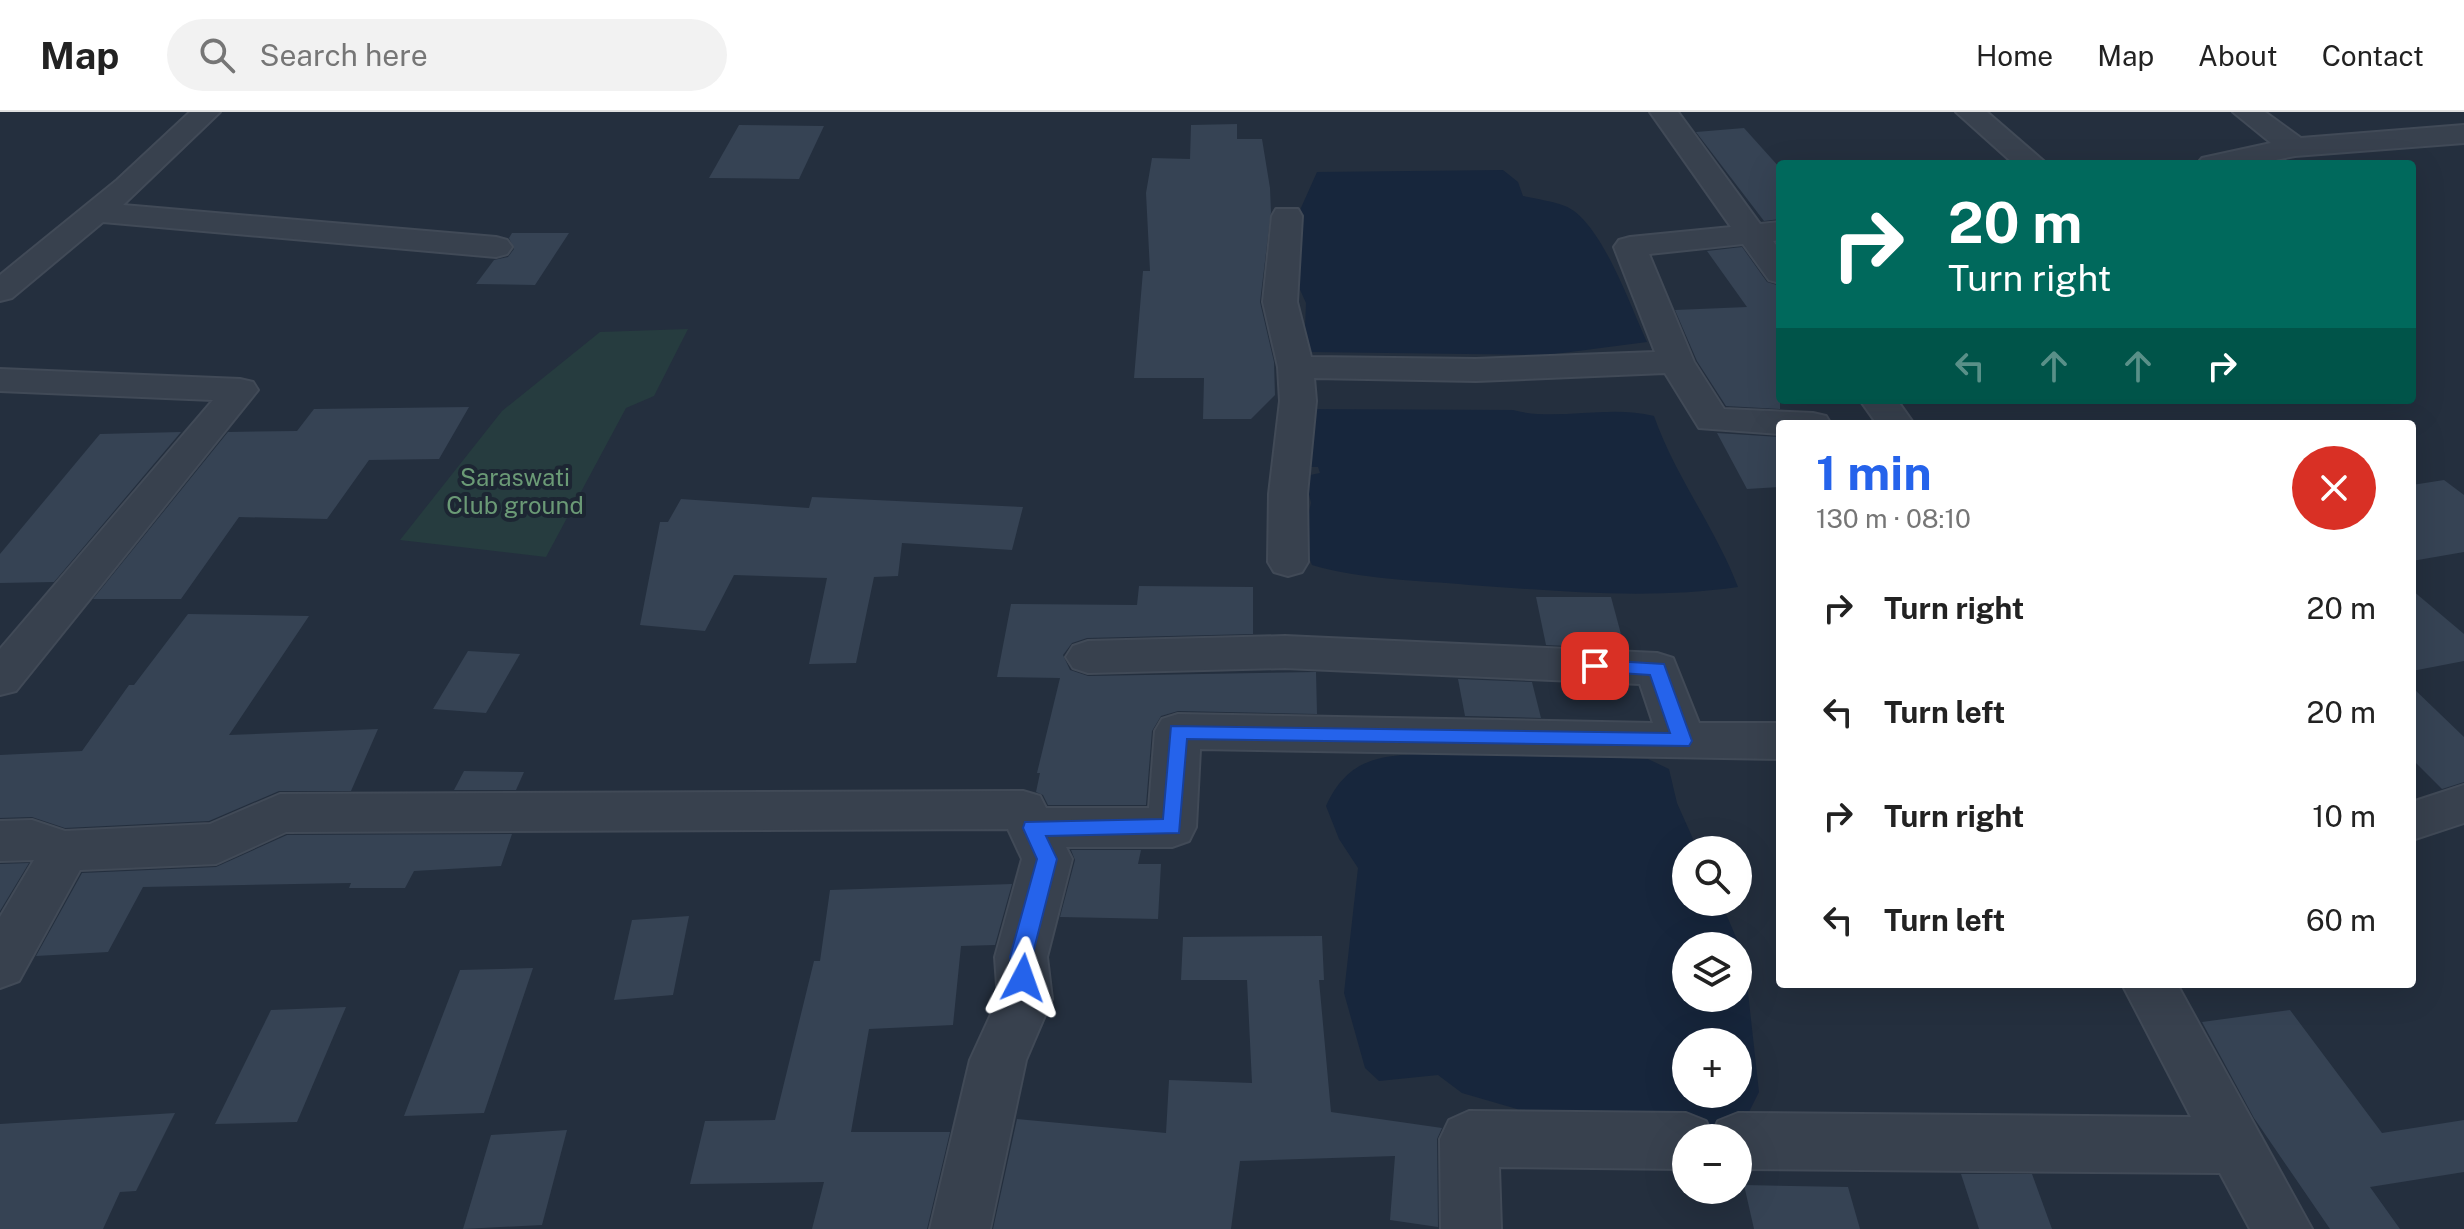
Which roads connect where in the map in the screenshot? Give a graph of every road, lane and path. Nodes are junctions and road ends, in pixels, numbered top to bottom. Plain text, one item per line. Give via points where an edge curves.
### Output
1 (206, 112) edge
2 (1664, 112) edge
3 (1970, 112) edge
4 (2247, 112) edge
5 (2464, 134) edge
6 (2295, 147) junction
7 (2027, 160) edge
8 (2232, 160) edge
9 (97, 212) junction
10 (1287, 216) dead end
11 (1765, 232) edge
12 (496, 247) dead end
13 (1776, 262) edge
14 (0, 291) edge
15 (1676, 362) junction
16 (1296, 367) junction
17 (0, 380) edge
18 (1776, 423) edge
19 (1288, 562) dead end
20 (1088, 657) dead end
21 (0, 679) edge
22 (1682, 741) junction
23 (1776, 741) edge
24 (2464, 804) edge
25 (2416, 820) edge
26 (1033, 828) junction
27 (0, 841) edge
28 (65, 851) junction
29 (0, 965) edge
30 (2151, 988) edge
31 (1672, 1141) edge
32 (1752, 1141) edge
33 (2237, 1145) junction
34 (960, 1229) edge
35 (1471, 1229) edge
36 (2282, 1229) edge

1 - 9 street
2 - 11 street
3 - 7 street
4 - 6 street
5 - 6 street
6 - 8 street
9 - 12 street
9 - 14 street
10 - 16 street via 1280,302
11 - 13 street
11 - 15 street via 1630,247
15 - 16 street via 1476,370
15 - 18 street via 1712,420
16 - 19 street
17 - 21 street via 240,390
20 - 22 street via 1285,652 1657,669
22 - 23 street
22 - 26 street via 1178,731 1172,827
24 - 25 street
26 - 28 street via 1023,810 280,813 216,844
26 - 34 street via 1047,859 1021,957 1025,999 998,1060
27 - 28 street via 32,840
28 - 29 street
30 - 33 street
31 - 35 street via 1469,1139
32 - 33 street
33 - 36 street

